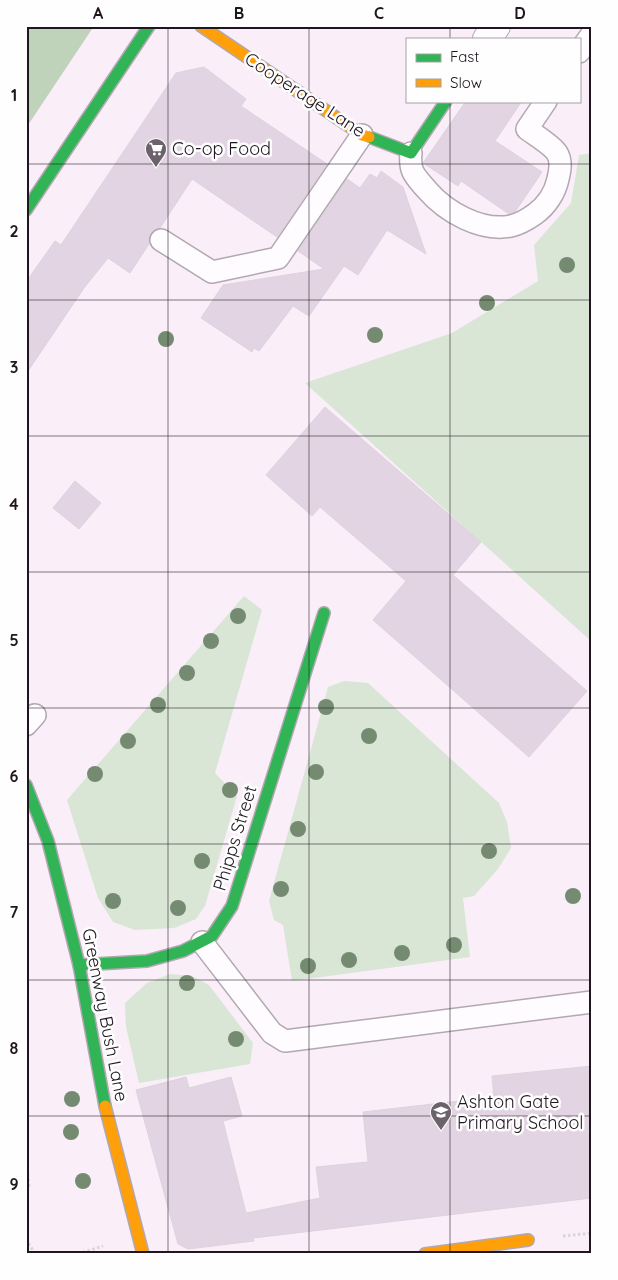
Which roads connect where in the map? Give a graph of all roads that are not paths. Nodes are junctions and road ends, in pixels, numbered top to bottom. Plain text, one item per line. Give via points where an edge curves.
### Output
1 (149, 26) edge
2 (201, 26) edge
3 (496, 26) edge
4 (592, 34) edge
5 (488, 38) edge
6 (580, 51) edge
7 (445, 102) edge
8 (545, 102) edge
9 (362, 135) junction
10 (411, 153) junction
11 (26, 210) edge
12 (161, 240) dead end
13 (324, 613) dead end
14 (26, 785) edge
15 (202, 942) junction
16 (79, 965) junction
17 (592, 1002) edge
18 (528, 1240) dead end
19 (143, 1254) edge
20 (425, 1254) edge

1 - 11 main road
2 - 9 main road, Cooperage Lane
3 - 5 street
4 - 6 lane
7 - 10 main road
8 - 10 lane via 527,129 557,153 560,162 557,183 544,208 512,226 482,225 436,200 413,172
9 - 10 main road, Cooperage Lane
9 - 12 lane via 278,258 212,272
13 - 15 main road, Phipps Street via 232,906 212,936
14 - 16 main road, Greenway Bush Lane via 48,841
15 - 16 main road, Phipps Street via 147,961
15 - 17 lane via 272,1033 284,1041
16 - 19 main road, Greenway Bush Lane via 108,1124
18 - 20 main road

